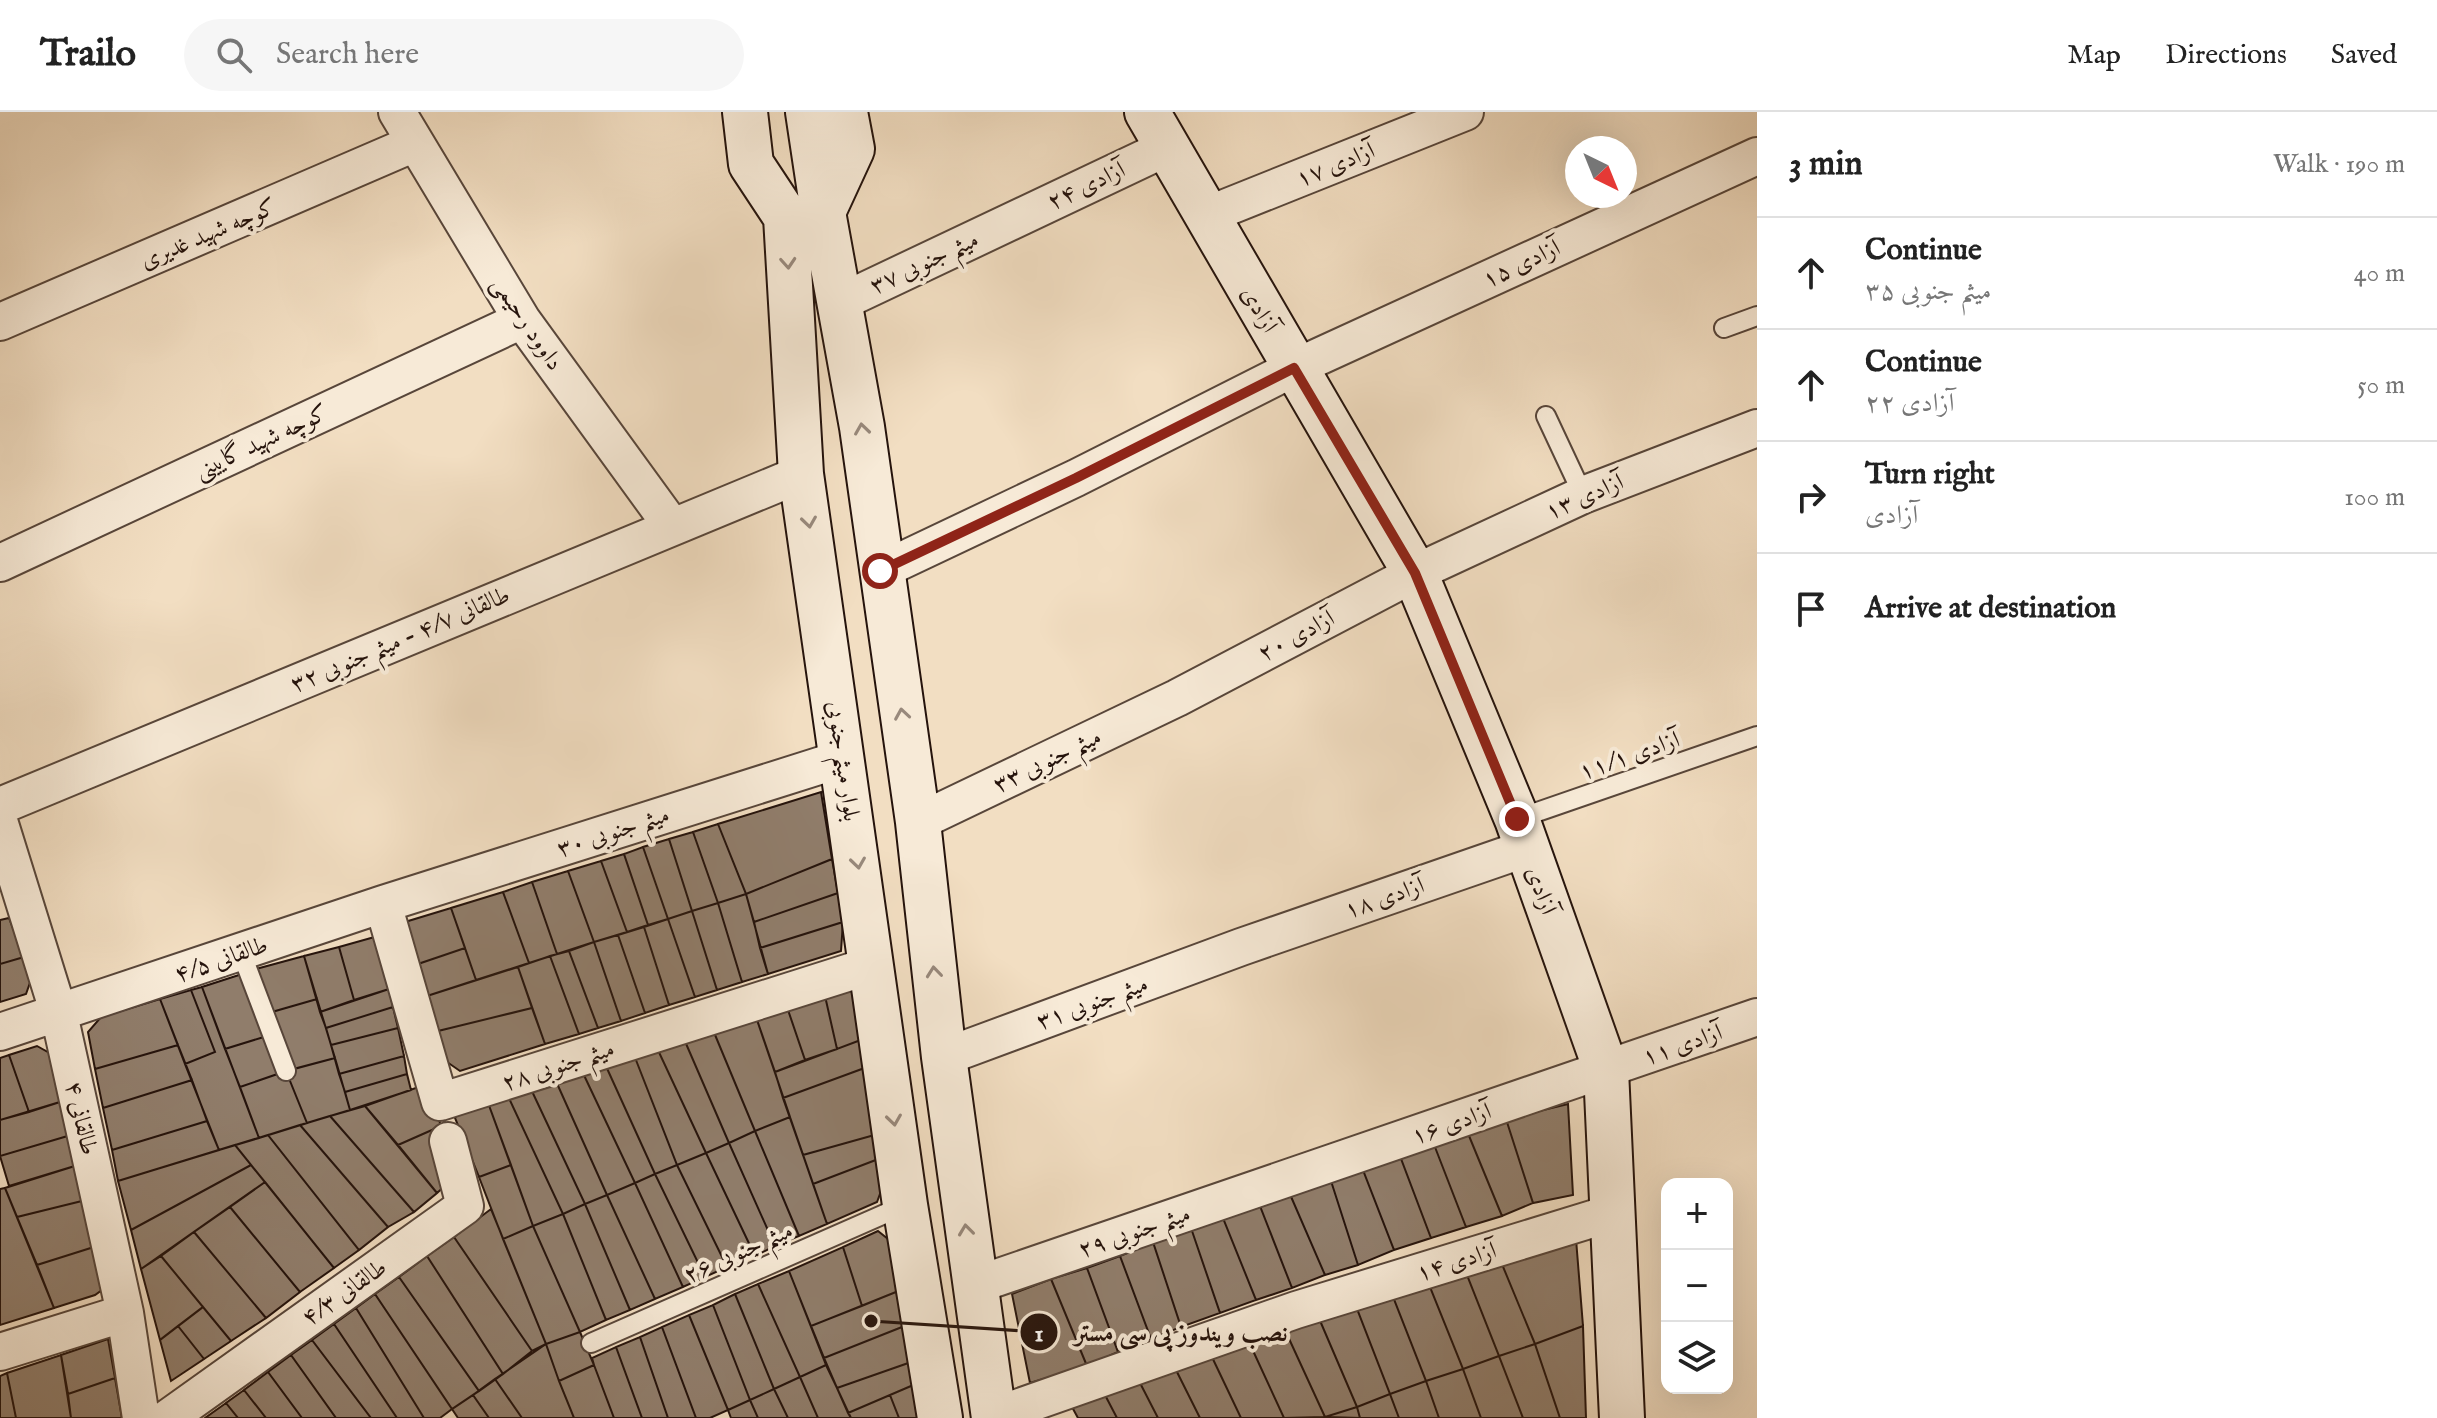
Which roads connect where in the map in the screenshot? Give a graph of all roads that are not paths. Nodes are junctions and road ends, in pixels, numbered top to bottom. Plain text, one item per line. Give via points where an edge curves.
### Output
1 (397, 112) edge
2 (745, 112) edge
3 (771, 112) edge
4 (808, 112) edge
5 (845, 112) edge
6 (1465, 112) edge
7 (1157, 130) edge
8 (415, 143) junction
9 (1753, 158) edge
10 (804, 214) junction
11 (1205, 216) junction
12 (1007, 223) joint
13 (841, 302) junction
14 (1757, 316) edge
15 (522, 320) junction
16 (0, 322) edge
17 (1724, 328) dead end
18 (1294, 368) junction
19 (1546, 416) dead end
20 (1757, 428) edge
21 (801, 474) junction
22 (1583, 495) junction
23 (671, 525) junction
24 (0, 563) edge
25 (880, 571) junction
26 (1415, 573) junction
27 (1177, 698) joint
28 (1757, 736) edge
29 (844, 758) junction
30 (0, 806) edge
31 (918, 822) junction
32 (0, 824) edge
33 (1522, 834) junction
34 (383, 904) junction
35 (1241, 947) joint
36 (241, 952) junction
37 (872, 965) junction
38 (59, 1014) junction
39 (1757, 1017) edge
40 (0, 1032) edge
41 (944, 1057) junction
42 (1606, 1070) junction
43 (286, 1071) dead end
44 (448, 1141) dead end
45 (1295, 1176) joint
46 (905, 1205) junction
47 (1615, 1212) junction
48 (973, 1286) junction
49 (125, 1313) junction
50 (591, 1343) dead end
51 (0, 1352) edge
52 (994, 1417) edge
53 (141, 1418) edge
54 (168, 1418) edge
55 (940, 1418) edge
56 (1622, 1418) edge

1 - 8 street, داوود رحیمی
2 - 10 main road via 751,164
3 - 10 main road
4 - 10 main road
5 - 10 main road, بلوار میثم جنوبی via 852,149
6 - 11 street, آزادی ۱۷
7 - 11 main road, آزادی
7 - 12 street, آزادی ۲۴
8 - 15 street, داوود رحیمی
8 - 16 street, کوچه شهید غدیری
9 - 18 street, آزادی ۱۵
10 - 13 main road
10 -> 21 main road, بلوار میثم جنوبی
11 - 18 main road, آزادی
12 - 13 street, میثم جنوبی ۳۷
25 -> 13 main road
14 - 17 lane
15 - 23 street, داوود رحیمی
15 - 24 street, کوچه شهید گایینی
18 - 25 street, آزادی ۱۵
18 - 26 main road, آزادی
19 - 22 lane
20 - 22 street, آزادی ۱۳
21 - 23 street, طالقانی ۴/۷ - میثم جنوبی ۳۲
21 -> 29 main road, بلوار میثم جنوبی
22 - 26 street, آزادی ۱۳
23 - 30 street, طالقانی ۴/۷ - میثم جنوبی ۳۲
31 -> 25 main road
26 - 27 street, آزادی ۲۰
26 - 33 main road, آزادی
27 - 31 street, میثم جنوبی ۳۳
28 - 33 lane, آزادی ۱۱/۱
29 - 34 street, میثم جنوبی ۳۰
29 -> 37 main road, بلوار میثم جنوبی
41 -> 31 main road
32 - 38 street, طالقانی ۴
33 - 35 street, آزادی ۱۸
33 - 42 main road, آزادی
34 - 36 street, طالقانی ۴/۵
34 - 37 street, میثم جنوبی ۲۸ via 440,1102
35 - 41 street, میثم جنوبی ۳۱
36 - 38 street, طالقانی ۴/۵
36 - 43 lane
37 -> 46 main road, بلوار میثم جنوبی
38 - 40 street, طالقانی ۴/۵
38 - 49 street, طالقانی ۴
39 - 42 street, آزادی ۱۱
48 -> 41 main road
42 - 45 street, آزادی ۱۶
42 - 47 main road, آزادی
44 - 54 street, طالقانی ۴/۳ via 465,1206
45 - 48 street, میثم جنوبی ۲۹
46 - 50 lane, میثم جنوبی ۲۶
46 - 55 main road, بلوار میثم جنوبی
47 - 52 street, آزادی ۱۴ via 1296,1310
47 - 56 main road, آزادی
48 - 52 main road
49 - 51 street
49 - 53 street, طالقانی ۴

